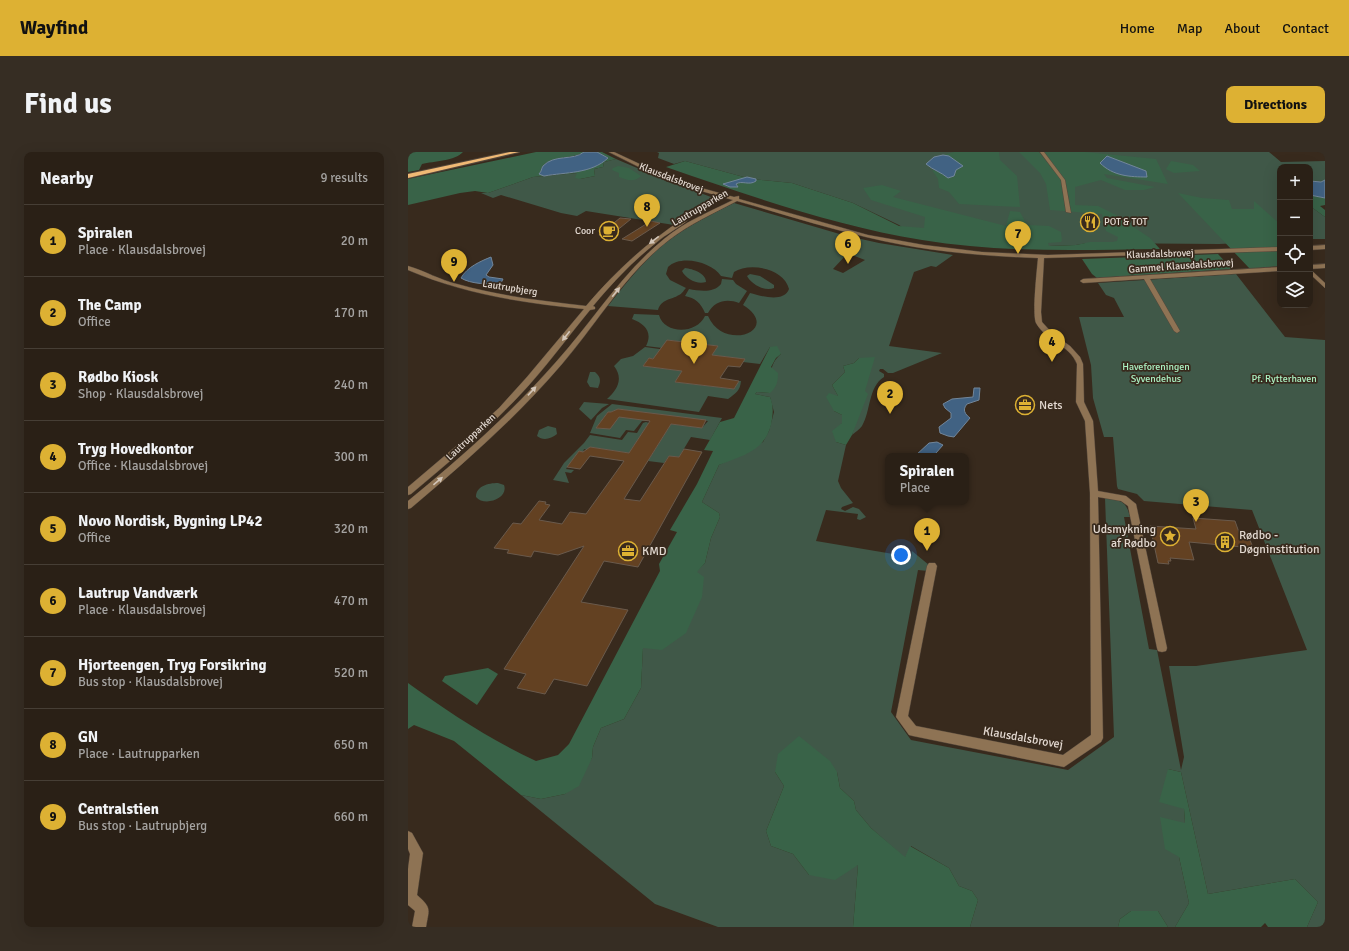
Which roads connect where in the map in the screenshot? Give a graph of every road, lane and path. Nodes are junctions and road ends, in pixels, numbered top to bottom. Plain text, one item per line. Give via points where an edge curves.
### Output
1 (517, 152) edge
2 (611, 152) edge
3 (622, 152) edge
4 (1042, 152) edge
5 (408, 176) edge
6 (728, 198) junction
7 (736, 198) junction
8 (1069, 212) dead end
9 (1325, 247) edge
10 (1313, 248) edge
11 (1277, 249) edge
12 (1041, 256) junction
13 (1325, 266) edge
14 (1313, 267) edge
15 (408, 268) edge
16 (1277, 269) edge
17 (1311, 272) edge
18 (1146, 277) junction
19 (1083, 282) dead end
20 (1325, 286) edge
21 (589, 307) junction
22 (602, 308) junction
23 (1177, 331) dead end
24 (408, 492) edge
25 (1094, 493) junction
26 (408, 506) edge
27 (932, 566) dead end
28 (1162, 648) dead end
29 (408, 837) edge
30 (419, 927) edge

1 - 5 main road
2 - 6 street, Klausdalsbrovej via 680,183
3 - 7 street, Klausdalsbrovej
4 - 8 street via 1063,180
6 - 7 street, Lautrupparken
6 -> 21 street, Lautrupparken via 688,218 648,244 617,273
7 - 12 street, Klausdalsbrovej via 826,226 889,241 982,254
22 -> 7 street, Lautrupparken via 633,270 667,239
9 - 10 street
11 - 12 street, Klausdalsbrovej
12 - 25 street, Klausdalsbrovej via 1039,322 1051,335 1068,347 1080,364 1080,402 1089,421
13 - 14 street
15 - 21 street, Lautrupbjerg via 433,279 493,296
16 - 18 street, Gammel Klausdalsbrovej
17 - 20 street
18 - 19 street, Gammel Klausdalsbrovej
18 - 23 street
21 - 22 street, Lautrupbjerg
21 -> 24 street, Lautrupparken via 530,380 470,438
26 -> 22 street, Lautrupparken via 516,407 559,362
25 - 27 street, Klausdalsbrovej via 1097,738 1064,761 913,731 902,717
25 - 28 street via 1123,498 1132,504
29 - 30 street via 417,853 410,898 422,908

